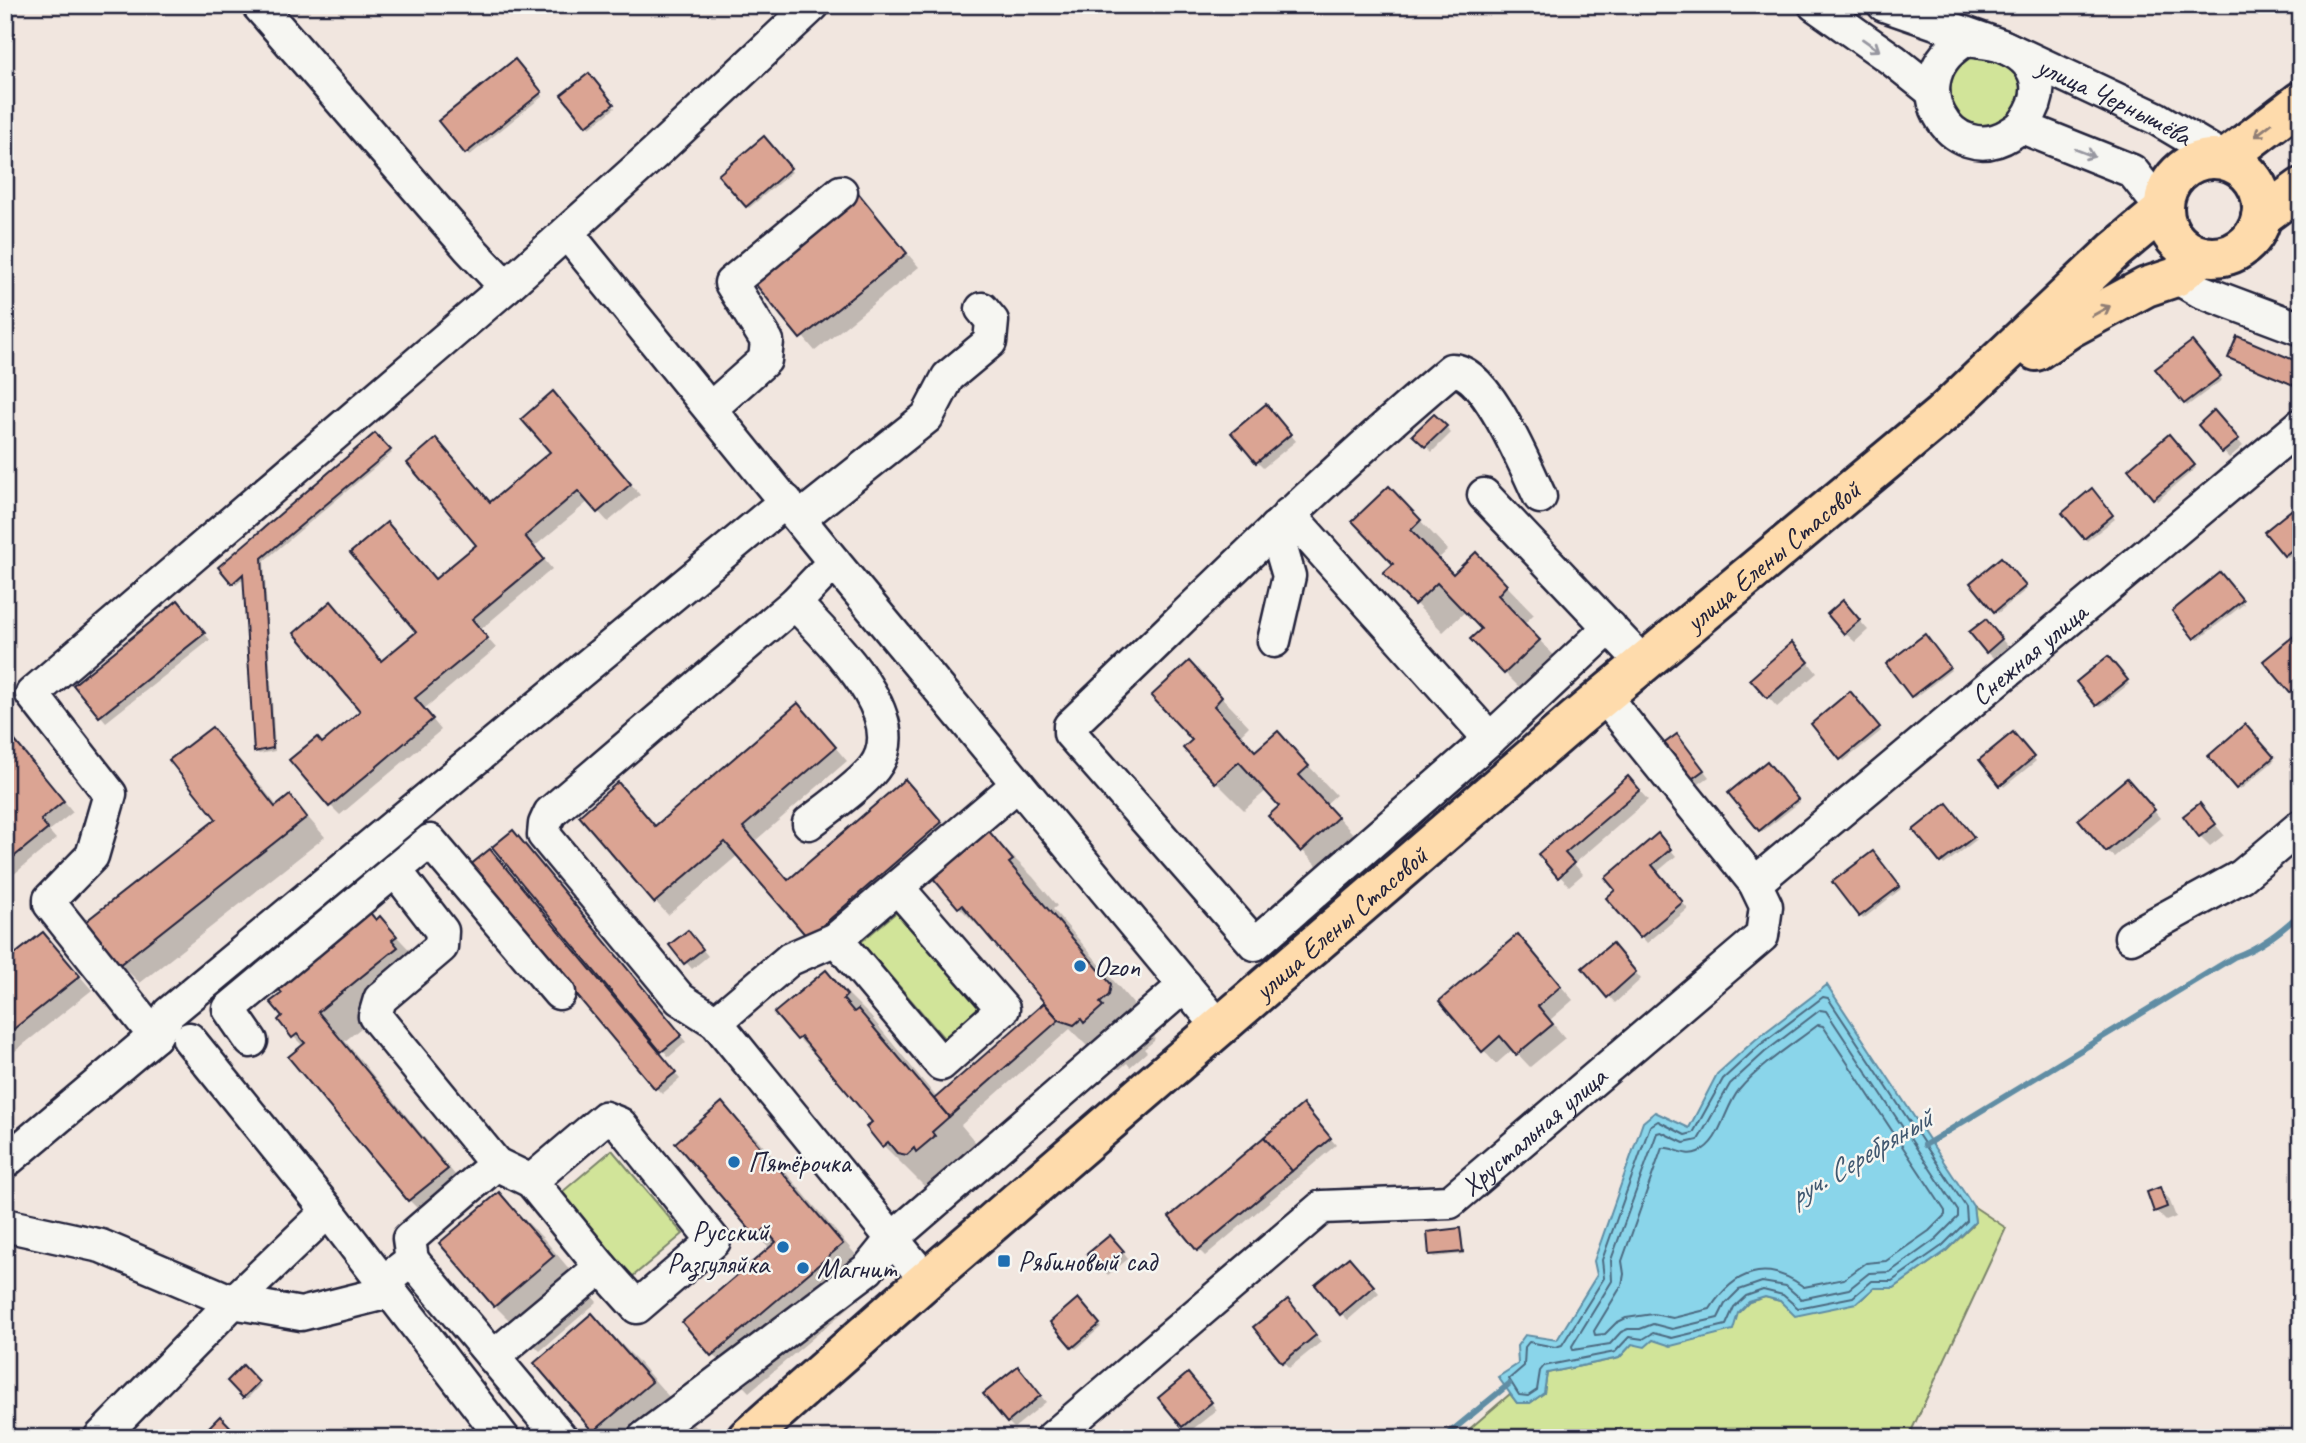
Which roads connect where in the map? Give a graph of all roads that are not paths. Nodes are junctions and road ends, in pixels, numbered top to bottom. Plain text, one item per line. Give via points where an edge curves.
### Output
1 (258, 5) edge
2 (813, 5) edge
3 (1815, 5) edge
4 (1884, 5) edge
5 (2002, 46) junction
6 (1933, 93) junction
7 (2301, 101) edge
8 (2022, 127) junction
9 (2225, 159) junction
10 (2301, 188) edge
11 (841, 192) dead end
12 (2163, 210) junction
13 (2261, 217) junction
14 (567, 233) junction
15 (2189, 267) junction
16 (506, 287) junction
17 (982, 309) dead end
18 (2301, 329) edge
19 (711, 408) junction
20 (1941, 415) junction
21 (2301, 425) edge
22 (1484, 495) dead end
23 (1540, 497) dead end
24 (793, 510) junction
25 (1282, 521) junction
26 (834, 562) junction
27 (795, 603) junction
28 (1610, 627) junction
29 (1274, 641) dead end
30 (1643, 663) junction
31 (1604, 696) junction
32 (1490, 739) junction
33 (1018, 784) junction
34 (809, 823) dead end
35 (2301, 826) edge
36 (395, 870) junction
37 (1755, 883) junction
38 (898, 888) junction
39 (2131, 937) dead end
40 (836, 939) junction
41 (1185, 985) junction
42 (558, 993) dead end
43 (716, 1022) junction
44 (1220, 1028) junction
45 (155, 1036) junction
46 (189, 1039) dead end
47 (251, 1041) dead end
48 (5, 1162) edge
49 (496, 1164) junction
50 (531, 1181) junction
51 (328, 1211) junction
52 (5, 1225) edge
53 (893, 1238) junction
54 (412, 1260) junction
55 (600, 1268) junction
56 (926, 1280) junction
57 (385, 1287) junction
58 (233, 1302) junction
59 (493, 1357) junction
60 (100, 1438) edge
61 (503, 1438) edge
62 (561, 1438) edge
63 (644, 1438) edge
64 (747, 1438) edge
65 (1052, 1438) edge

1 - 16 street
2 - 14 street
3 -> 6 street
4 - 5 street, улица Чернышёва
5 - 6 street, улица Чернышёва via 1966,40 1958,45 1937,68
5 - 8 street, улица Чернышёва via 2031,66 2036,76 2035,108
5 - 9 street, улица Чернышёва via 2156,118
6 - 8 street via 1938,116 1964,139 1999,141
7 -> 9 main road
8 -> 12 street, улица Чернышёва via 2132,171
9 - 12 main road via 2209,158 2181,169 2164,195
9 - 13 main road via 2250,175 2260,195
10 - 13 main road
11 - 19 street via 731,283 767,341 765,360
12 - 15 main road via 2174,240 2187,250
12 - 20 main road, улица Елены Стасовой
13 - 15 main road via 2256,232 2240,249
14 - 16 street
14 - 19 street
15 - 18 street via 2200,291
20 -> 15 main road, улица Елены Стасовой via 2070,328
16 - 45 street via 32,694 110,794 92,856 50,904
17 - 24 street via 992,321 990,342 948,377 927,417
19 - 24 street
20 - 30 main road, улица Елены Стасовой
21 - 37 street, Снежная улица
22 - 28 street
23 - 25 street via 1494,405 1478,384 1459,370 1451,370
24 - 26 street
24 - 45 street via 169,1013
25 - 29 street via 1289,576
25 - 32 street
25 - 32 street via 1070,726 1070,733 1255,944
26 - 27 street
26 - 33 street
27 - 34 street via 862,679 877,704 886,733 883,754 873,769
27 - 43 street via 550,814 545,824 544,835 680,999
28 - 30 street
28 - 32 street
30 - 31 main road, улица Елены Стасовой
31 - 37 street
31 - 44 main road, улица Елены Стасовой
33 - 38 street
33 - 41 street
35 - 39 street via 2242,876
36 - 42 street via 430,841
36 - 47 street via 229,1009
36 - 49 street via 442,931 441,947 380,999 375,1016
37 - 65 street, Хрустальная улица via 1766,906 1762,936 1450,1202 1322,1207
38 - 40 street
38 - 40 street via 1003,1009 941,1065
40 - 43 street via 790,959
41 - 44 street
41 - 53 street
43 - 53 street
44 - 56 main road, улица Елены Стасовой
45 - 48 street
46 - 51 street
49 - 50 street
49 - 54 street via 409,1238
50 - 55 street
50 - 55 street via 605,1118 620,1124 714,1241 637,1307
51 - 57 street
51 - 58 street
52 - 58 street via 101,1246
53 - 56 street
53 - 63 street via 868,1269
54 - 57 street
54 - 59 street
55 - 59 street
56 - 64 main road, улица Елены Стасовой
57 - 58 street via 301,1314
57 - 61 street
58 - 60 street
59 - 62 street

